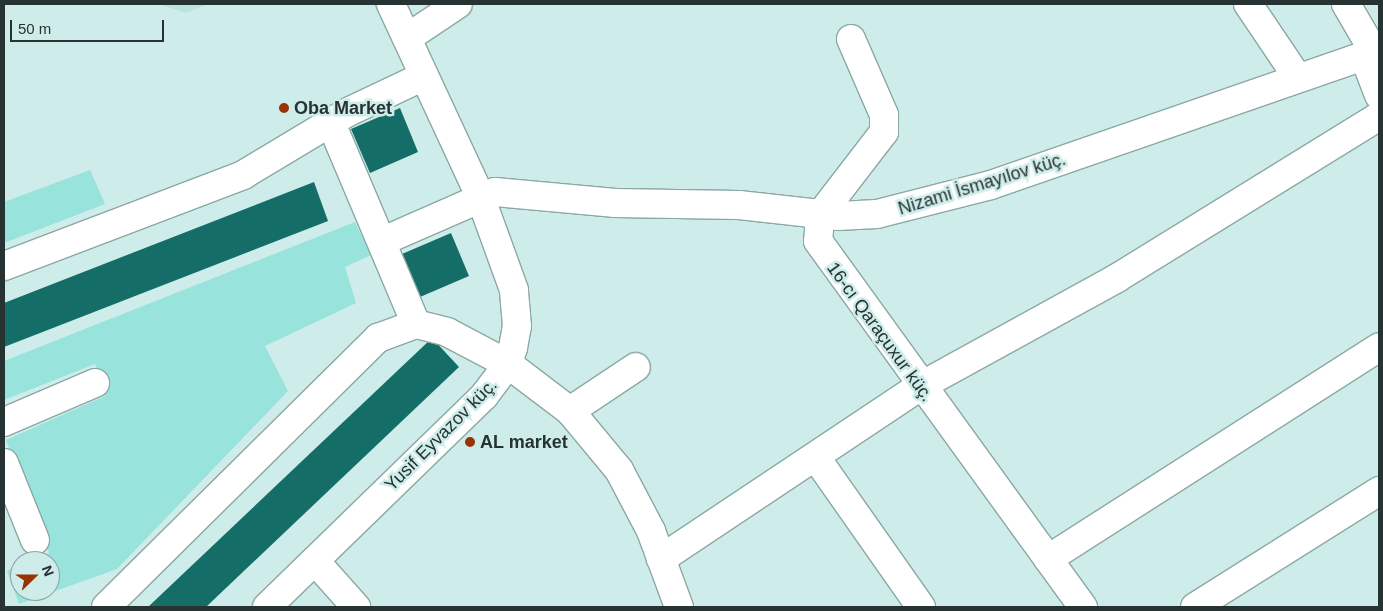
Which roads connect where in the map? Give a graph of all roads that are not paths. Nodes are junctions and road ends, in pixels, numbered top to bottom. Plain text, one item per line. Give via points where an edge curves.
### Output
1 (391, 4) edge
2 (458, 4) edge
3 (1248, 4) edge
4 (1346, 4) edge
5 (407, 38) junction
6 (851, 39) dead end
7 (1373, 53) edge
8 (424, 76) junction
9 (1298, 78) junction
10 (1379, 96) edge
11 (1379, 116) edge
12 (331, 123) junction
13 (480, 196) junction
14 (820, 215) junction
15 (383, 241) junction
16 (4, 266) edge
17 (416, 324) junction
18 (1379, 347) edge
19 (508, 364) junction
20 (636, 367) dead end
21 (95, 383) dead end
22 (919, 387) junction
23 (570, 411) junction
24 (4, 422) edge
25 (817, 459) junction
26 (4, 463) edge
27 (1379, 492) edge
28 (35, 540) dead end
29 (661, 559) junction
30 (1048, 559) junction
31 (315, 561) junction
32 (106, 607) edge
33 (268, 607) edge
34 (356, 607) edge
35 (679, 607) edge
36 (921, 607) edge
37 (1082, 607) edge
38 (1195, 607) edge

1 - 5 street, Yusif Eyvazov küç.
2 - 5 street
3 - 9 street
4 - 7 street
5 - 8 street, Yusif Eyvazov küç.
6 - 14 street via 884,115 884,132
7 - 9 street, Nizami İsmayılov küç.
7 - 10 street
8 - 12 street
8 - 13 street, Yusif Eyvazov küç.
9 - 14 street, Nizami İsmayılov küç. via 964,193 877,214
11 - 22 street via 1117,278
12 - 15 street
12 - 16 street via 212,189
13 - 14 street, Nizami İsmayılov küç. via 510,191 586,202 739,205
13 - 15 street, Nizami İsmayılov küç.
13 - 19 street, Yusif Eyvazov küç. via 517,307 518,326
14 - 22 street, 16-cı Qaraçuxur küç. via 818,241 824,256
15 - 17 street
17 - 19 street via 447,332
17 - 32 street via 378,338
18 - 30 street
19 - 23 street
19 - 31 street, Yusif Eyvazov küç. via 484,396
20 - 23 street
21 - 24 street
22 - 25 street
22 - 30 street, 16-cı Qaraçuxur küç.
23 - 29 street via 619,470
25 - 29 street
25 - 36 street
26 - 28 street
27 - 38 street
29 - 35 street
30 - 37 street, 16-cı Qaraçuxur küç.
31 - 33 street, Yusif Eyvazov küç.
31 - 34 street

